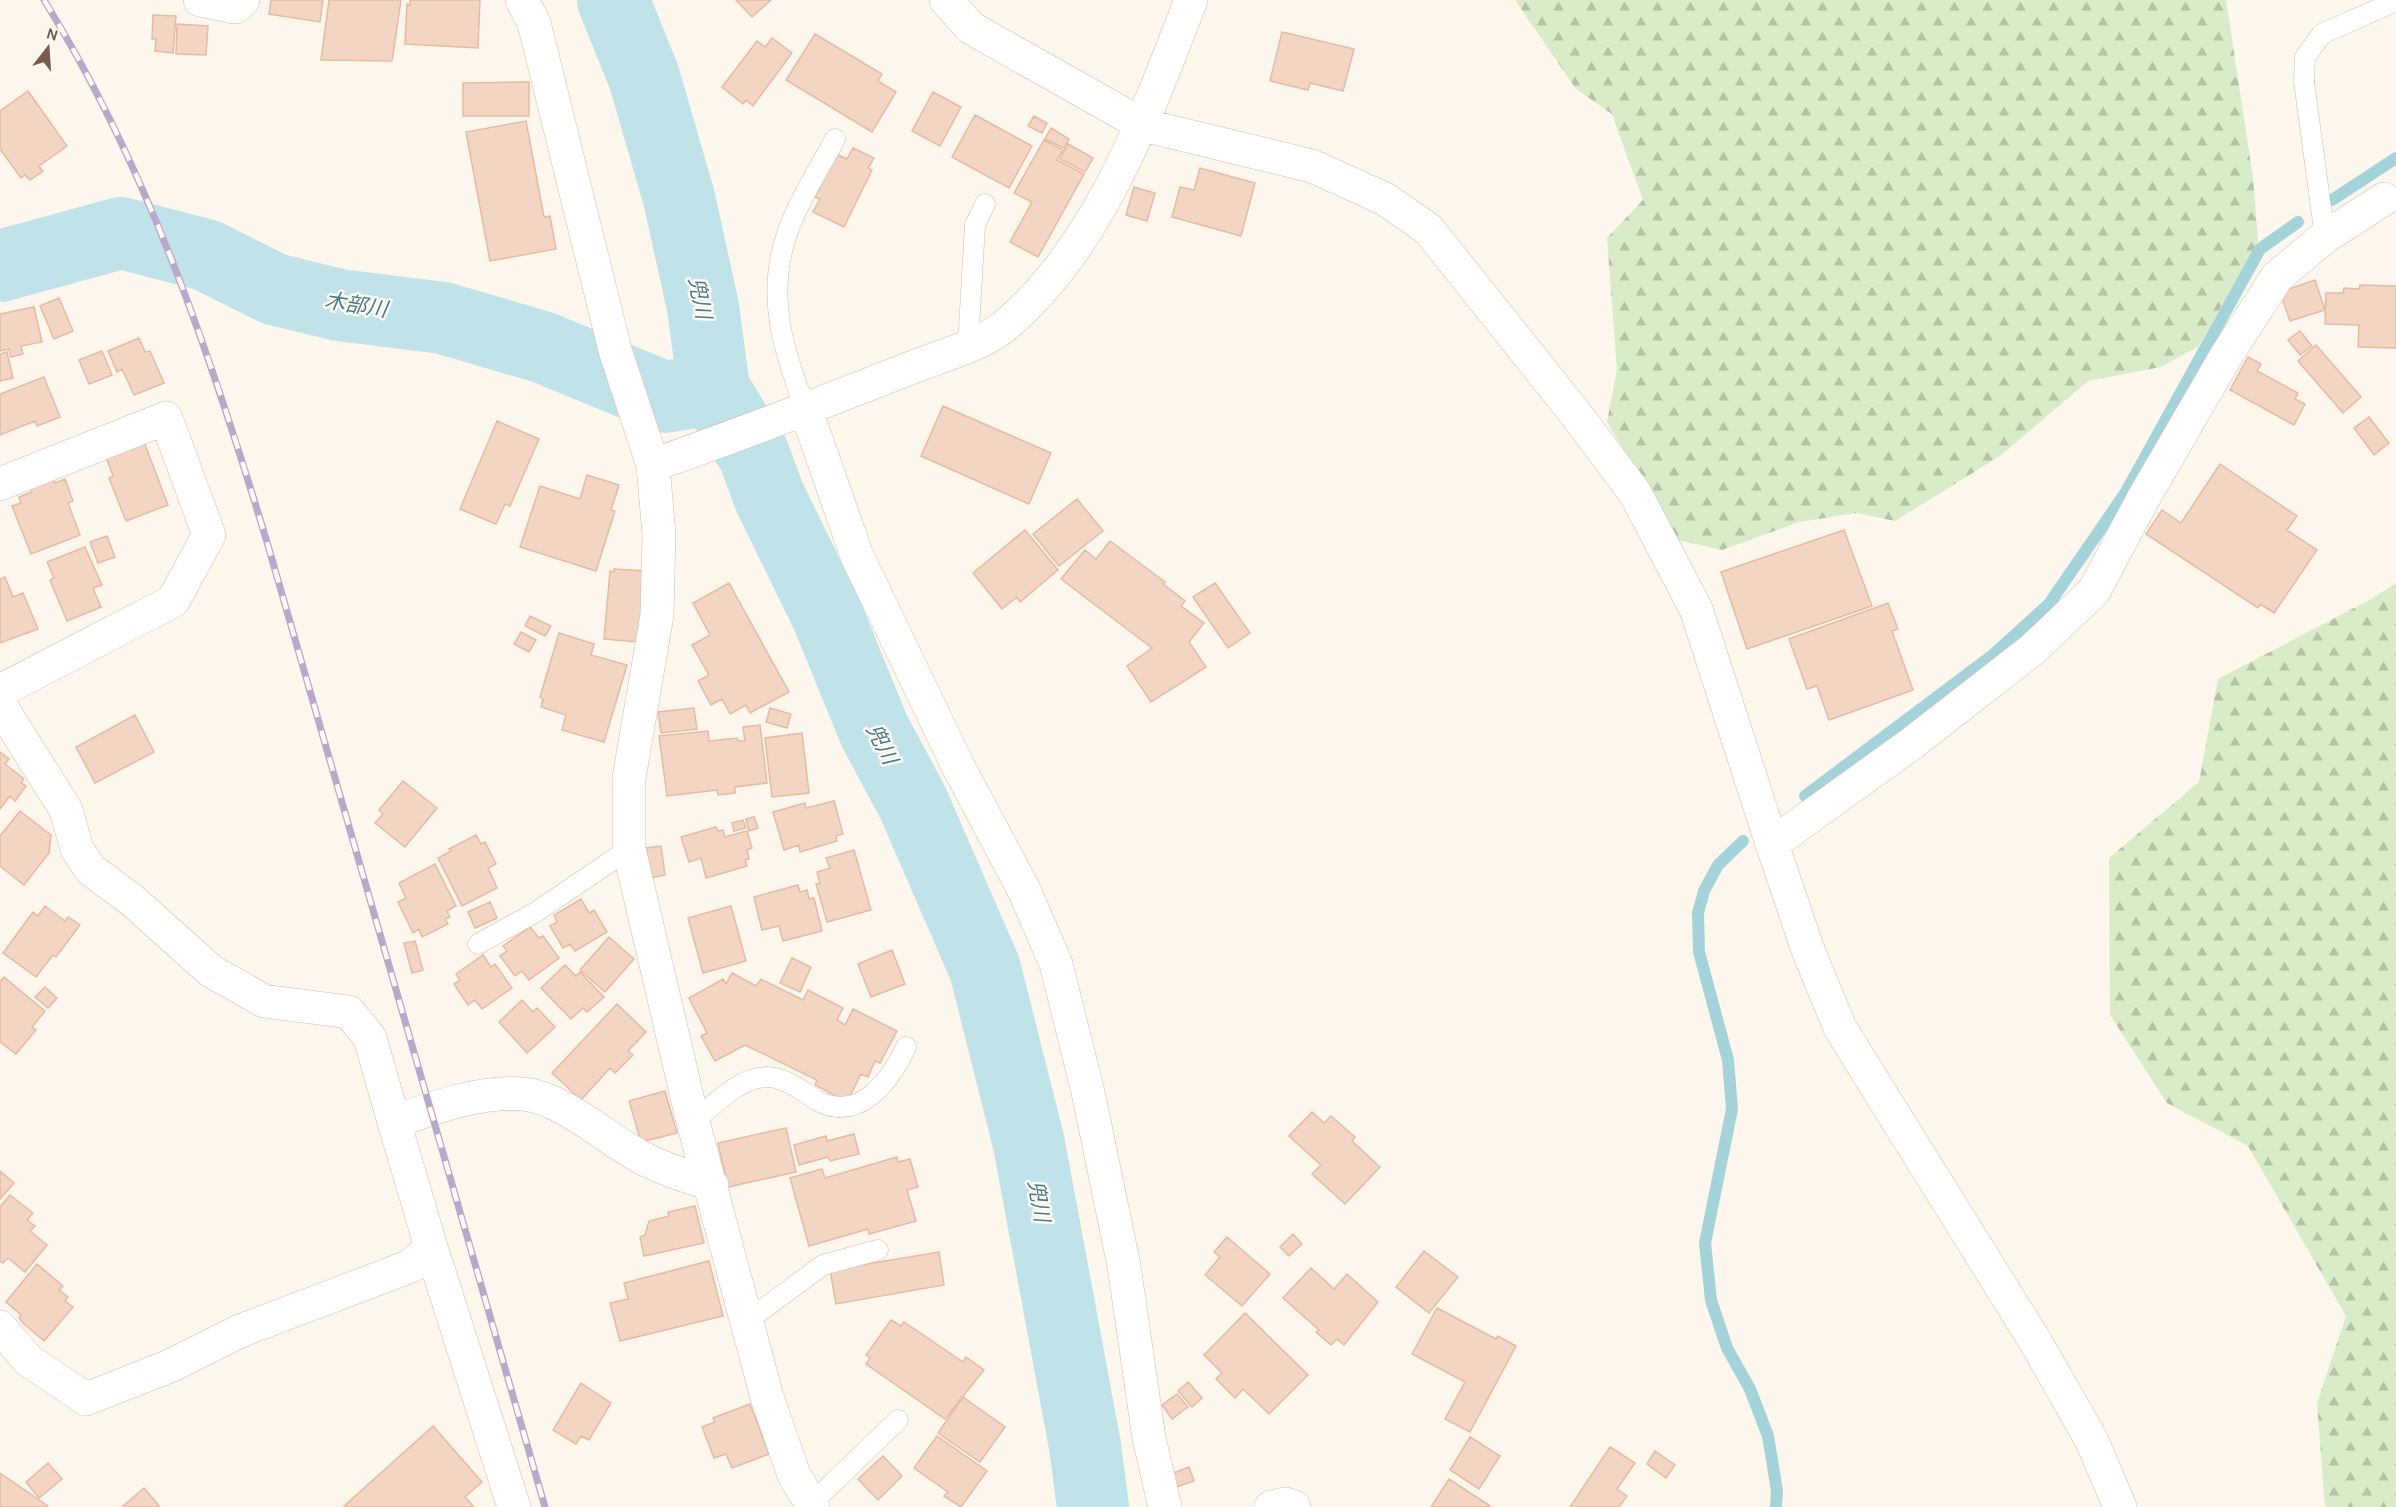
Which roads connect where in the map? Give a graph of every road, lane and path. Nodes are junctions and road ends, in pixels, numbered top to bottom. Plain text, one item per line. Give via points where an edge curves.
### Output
1 (200, 0) edge
2 (243, 0) edge
3 (522, 0) edge
4 (946, 0) edge
5 (1191, 0) edge
6 (2396, 1) edge
7 (1143, 125) junction
8 (835, 139) dead end
9 (2384, 198) dead end
10 (985, 204) dead end
11 (2325, 237) junction
12 (969, 345) junction
13 (796, 413) junction
14 (662, 462) junction
15 (0, 484) edge
16 (0, 691) edge
17 (0, 705) edge
18 (1772, 844) junction
19 (629, 849) junction
20 (478, 944) dead end
21 (906, 1047) dead end
22 (394, 1122) junction
23 (693, 1122) junction
24 (712, 1185) junction
25 (431, 1247) junction
26 (878, 1250) dead end
27 (747, 1321) junction
28 (0, 1327) edge
29 (898, 1420) dead end
30 (812, 1506) edge
31 (514, 1507) edge
32 (1165, 1507) edge
33 (1271, 1507) edge
34 (1294, 1507) edge
35 (2120, 1507) edge

1 - 2 street via 234,8
3 - 14 street via 534,23 615,350 633,409
4 - 7 street via 971,28
5 - 7 street
6 - 11 lane via 2322,34 2305,57 2304,82
7 - 12 street via 1079,241 1042,291 1005,326
7 - 18 street via 1312,166 1385,199 1428,229 1635,493 1696,609
8 - 13 lane via 786,235 778,266 776,311
9 - 11 street
10 - 12 lane via 975,225
11 - 18 street via 2277,277 2142,499 2094,591 2014,663 1911,744
12 - 13 street
13 - 14 street
13 - 32 street via 857,555 958,766 1024,890 1056,964 1089,1092 1124,1266 1149,1438
14 - 19 street via 657,615 629,778
15 - 16 street via 166,418 209,535 173,602
17 - 22 street via 66,810 77,849 90,869 211,971 264,1001 349,1012 370,1038
18 - 35 street via 1840,1028 2035,1341 2092,1441
19 - 20 lane via 536,912
19 - 23 street
21 - 23 lane via 893,1073 874,1094 856,1105 839,1107 819,1102 785,1081 767,1077 748,1081
22 - 24 street via 487,1096 522,1094 548,1099 641,1157
22 - 25 street
23 - 24 street
24 - 27 street
25 - 28 street via 411,1266 240,1331 170,1366 86,1399 28,1360
25 - 31 street
26 - 27 lane via 823,1265
27 - 30 street via 790,1463
29 - 30 lane
33 - 34 street

